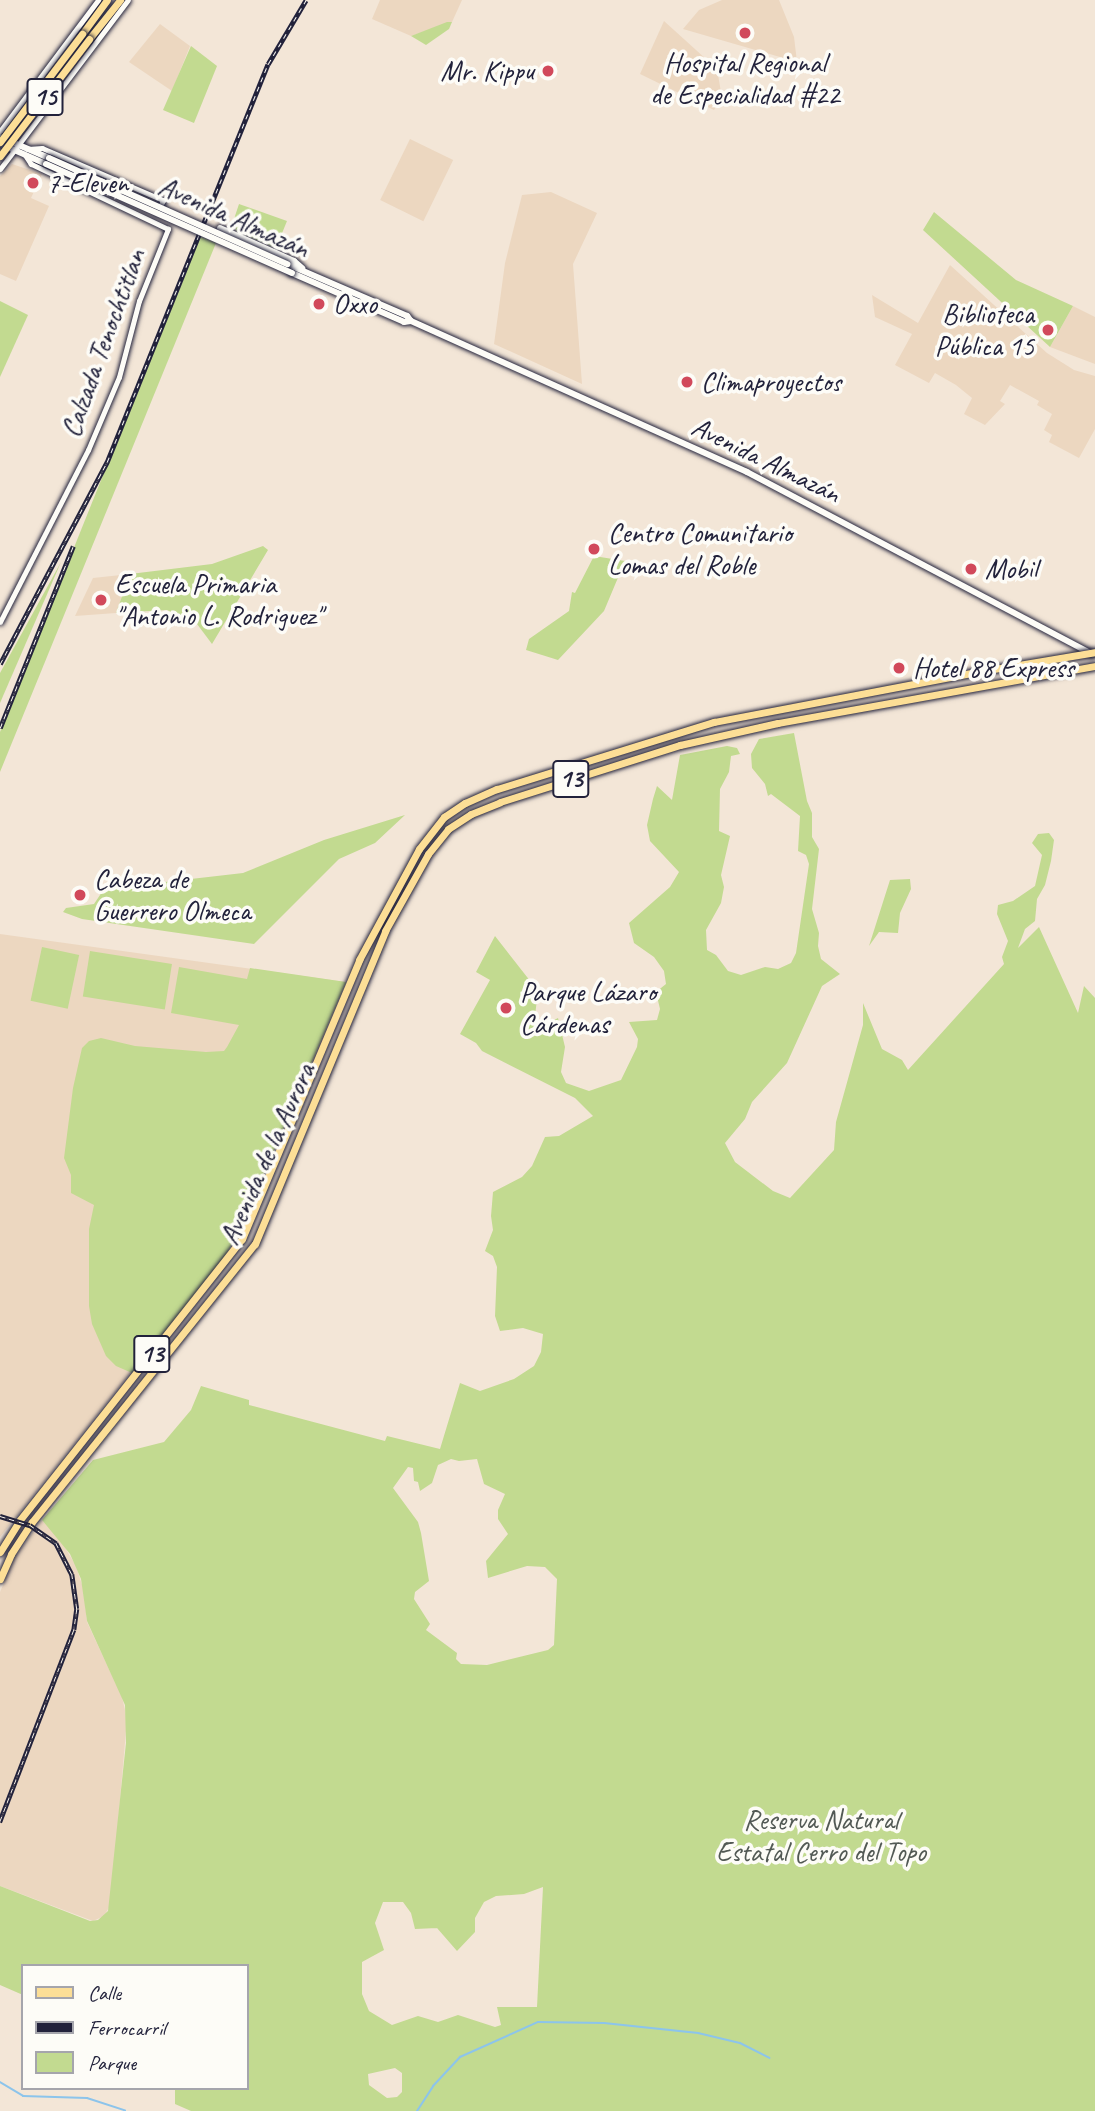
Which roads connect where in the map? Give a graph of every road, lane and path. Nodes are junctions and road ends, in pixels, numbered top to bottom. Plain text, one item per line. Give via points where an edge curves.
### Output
1 (98, 0) edge
2 (107, 0) edge
3 (120, 0) edge
4 (128, 0) edge
5 (86, 37) junction
6 (0, 131) edge
7 (0, 141) edge
8 (17, 148) junction
9 (26, 152) junction
10 (0, 156) edge
11 (47, 161) junction
12 (0, 169) edge
13 (134, 188) junction
14 (126, 207) junction
15 (154, 220) junction
16 (220, 228) dead end
17 (309, 274) junction
18 (411, 321) junction
19 (0, 622) edge
20 (1095, 654) edge
21 (1095, 666) edge
22 (908, 683) junction
23 (911, 699) junction
24 (775, 709) junction
25 (778, 723) junction
26 (283, 1145) junction
27 (293, 1155) junction
28 (271, 1173) junction
29 (284, 1179) junction
30 (0, 1552) edge
31 (0, 1578) edge

1 - 6 street
2 - 5 main road, 15
3 - 5 main road, 15
4 - 8 street
5 - 7 main road, 15, bridge
5 - 10 main road, 15, bridge
7 - 8 main road, Avenida Almazán
8 - 9 main road, Avenida Almazán
8 - 12 street
9 - 11 main road, Avenida Almazán
9 - 13 street via 42,148
9 - 14 street via 31,164
11 - 17 main road, Avenida Almazán, bridge
11 - 18 main road, Avenida Almazán, bridge via 292,273
13 - 14 street
13 - 15 street via 163,200
14 - 15 street
15 - 19 street, Calzada Tenochtitlan via 168,227 139,300 119,377 88,450
16 - 17 main road via 294,261
17 - 18 main road, Avenida Almazán
18 - 20 main road, Avenida Almazán via 747,472
20 - 22 main road, 13, bridge
21 - 23 main road, 13
22 - 23 main road via 905,691
22 - 24 main road, 13
23 - 25 main road, 13
24 - 25 main road via 782,714
24 - 26 main road, Avenida de la Aurora / 13 via 704,725 497,789 444,817 419,849 359,960
25 - 27 main road, Avenida de la Aurora / 13 via 680,746 499,802 452,826 428,854 369,967
26 - 27 main road via 286,1154
26 - 28 main road, Avenida de la Aurora / 13
27 - 29 main road, Avenida de la Aurora / 13
28 - 29 main road via 278,1171
28 - 30 main road, Avenida de la Aurora / 13 via 233,1252 22,1516
29 - 31 main road, Avenida de la Aurora / 13 via 243,1262 32,1522

